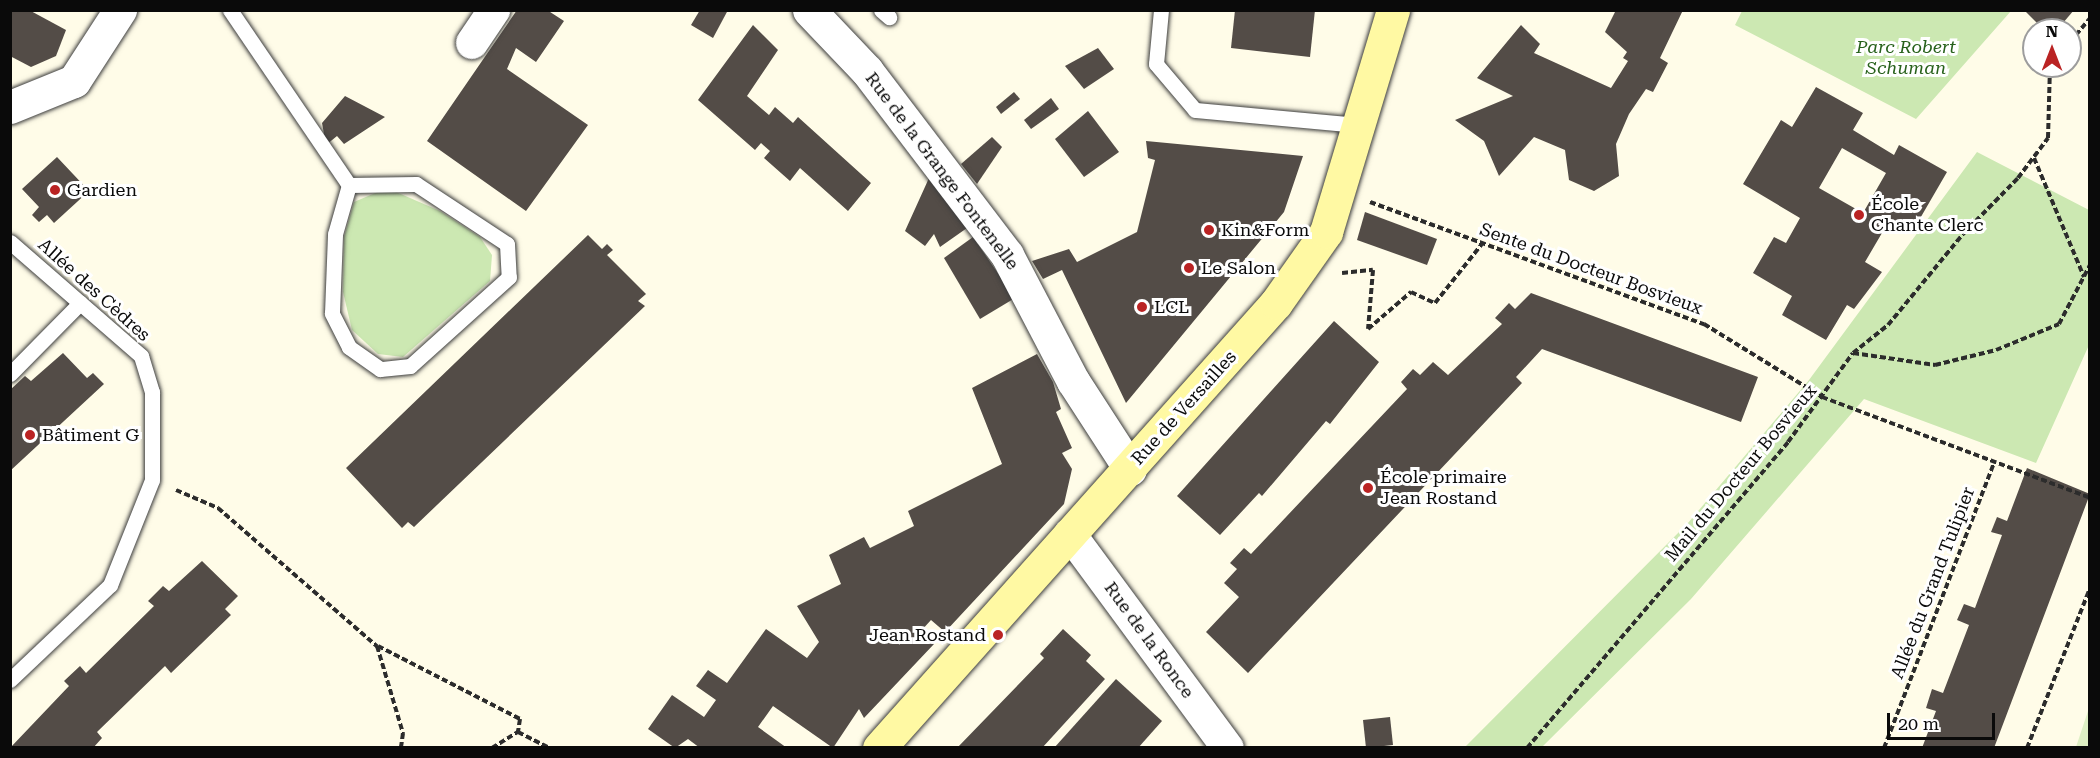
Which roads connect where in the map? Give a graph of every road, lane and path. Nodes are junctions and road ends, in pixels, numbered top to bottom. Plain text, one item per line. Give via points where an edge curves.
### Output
1 (120, 10) edge
2 (230, 10) edge
3 (494, 10) edge
4 (809, 10) edge
5 (1161, 10) edge
6 (1393, 10) edge
7 (472, 43) dead end
8 (2050, 78) edge
9 (10, 107) edge
10 (1358, 125) junction
11 (2033, 157) junction
12 (349, 185) junction
13 (1338, 190) junction
14 (10, 242) edge
15 (1482, 244) junction
16 (2090, 265) edge
17 (2084, 277) junction
18 (1294, 278) junction
19 (80, 303) junction
20 (1853, 353) junction
21 (10, 374) edge
22 (1822, 397) junction
23 (1995, 461) junction
24 (1130, 469) junction
25 (152, 480) junction
26 (2090, 498) edge
27 (1070, 534) junction
28 (2090, 588) edge
29 (378, 646) junction
30 (10, 680) edge
31 (518, 732) junction
32 (401, 747) edge
33 (492, 747) edge
34 (550, 747) edge
35 (879, 747) edge
36 (1228, 747) edge
37 (1527, 747) edge
38 (1884, 747) edge
39 (2027, 747) edge

1 - 9 street via 74,81
2 - 12 lane
3 - 7 street
4 - 24 street, Rue de la Grange Fontenelle via 867,71 1007,255 1072,381
5 - 10 lane via 1156,64 1195,110
6 - 10 main road, Rue de Versailles
8 - 11 path, Mail du Docteur Bosvieux via 2048,138
10 - 13 main road, Rue de Versailles
11 - 17 path
11 - 20 path, Mail du Docteur Bosvieux via 1888,325
12 - 12 lane via 416,184 507,244 508,277 410,366 380,369 349,347 332,313 335,234
13 - 15 path, Sente du Docteur Bosvieux
13 - 18 main road, Rue de Versailles via 1326,232
14 - 19 lane, Allée des Cèdres
15 - 18 path via 1435,303 1411,292 1368,329 1373,270
15 - 22 path, Sente du Docteur Bosvieux via 1704,324
16 - 17 path
17 - 20 path via 2059,324 1996,350 1935,365
18 - 24 main road, Rue de Versailles
19 - 21 lane
19 - 25 lane, Allée des Cèdres via 141,356 152,392
20 - 22 path, Mail du Docteur Bosvieux
22 - 23 path, Sente du Docteur Bosvieux
22 - 37 path, Mail du Docteur Bosvieux
23 - 26 path, Sente du Docteur Bosvieux
23 - 38 path, Allée du Grand Tulipier
24 - 27 main road, Rue de Versailles
25 - 29 path via 218,508
25 - 30 lane, Allée des Cèdres via 110,585
27 - 35 main road, Rue de Versailles
27 - 36 street, Rue de la Ronce
28 - 39 path
29 - 31 path via 520,719
29 - 32 path via 403,733
31 - 33 path
31 - 34 path

